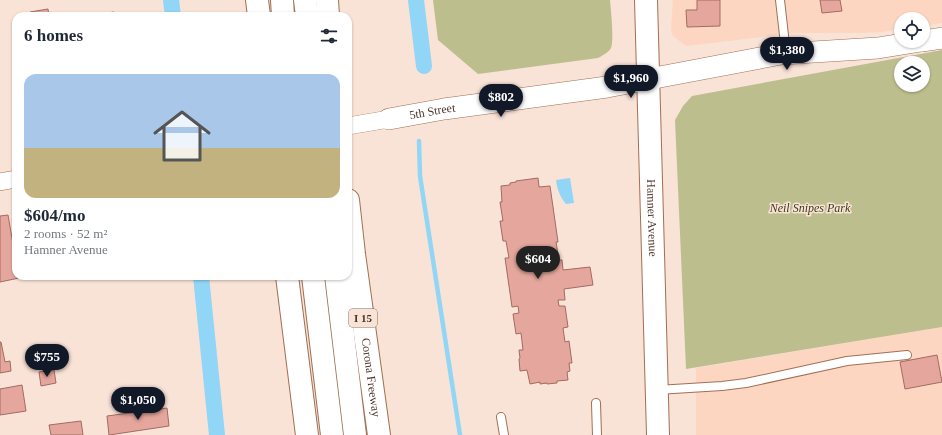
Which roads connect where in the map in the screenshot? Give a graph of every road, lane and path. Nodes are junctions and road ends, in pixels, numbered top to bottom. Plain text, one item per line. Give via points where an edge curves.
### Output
1 (257, 0) edge
2 (282, 0) edge
3 (305, 0) edge
4 (326, 0) edge
5 (646, 0) edge
6 (780, 0) edge
7 (258, 12) edge
8 (283, 12) edge
9 (306, 12) edge
10 (328, 12) edge
11 (942, 38) edge
12 (930, 40) edge
13 (894, 45) edge
14 (786, 54) junction
15 (648, 79) junction
16 (389, 119) joint
17 (352, 125) edge
18 (12, 180) edge
19 (0, 182) edge
20 (352, 235) edge
21 (288, 280) edge
22 (313, 280) edge
23 (336, 280) edge
24 (907, 355) dead end
25 (657, 390) junction
26 (596, 403) dead end
27 (501, 417) dead end
28 (307, 435) edge
29 (332, 435) edge
30 (355, 435) edge
31 (379, 435) edge
32 (504, 435) edge
33 (597, 435) edge
34 (658, 435) edge

1 - 7 main road
2 - 8 main road
3 - 9 main road
4 - 10 main road
5 - 15 main road, Hamner Avenue
6 - 14 lane
11 - 12 street, 5th Street
13 - 14 street, 5th Street
14 - 15 street, 5th Street
15 - 16 street, 5th Street
15 - 25 main road, Hamner Avenue
16 - 17 street, 5th Street
18 - 19 street
20 - 31 main road, Corona Freeway / I 15
21 - 28 main road
22 - 29 main road
23 - 30 main road
24 - 25 lane via 847,360 746,383
25 - 34 main road, Hamner Avenue
26 - 33 lane
27 - 32 lane

